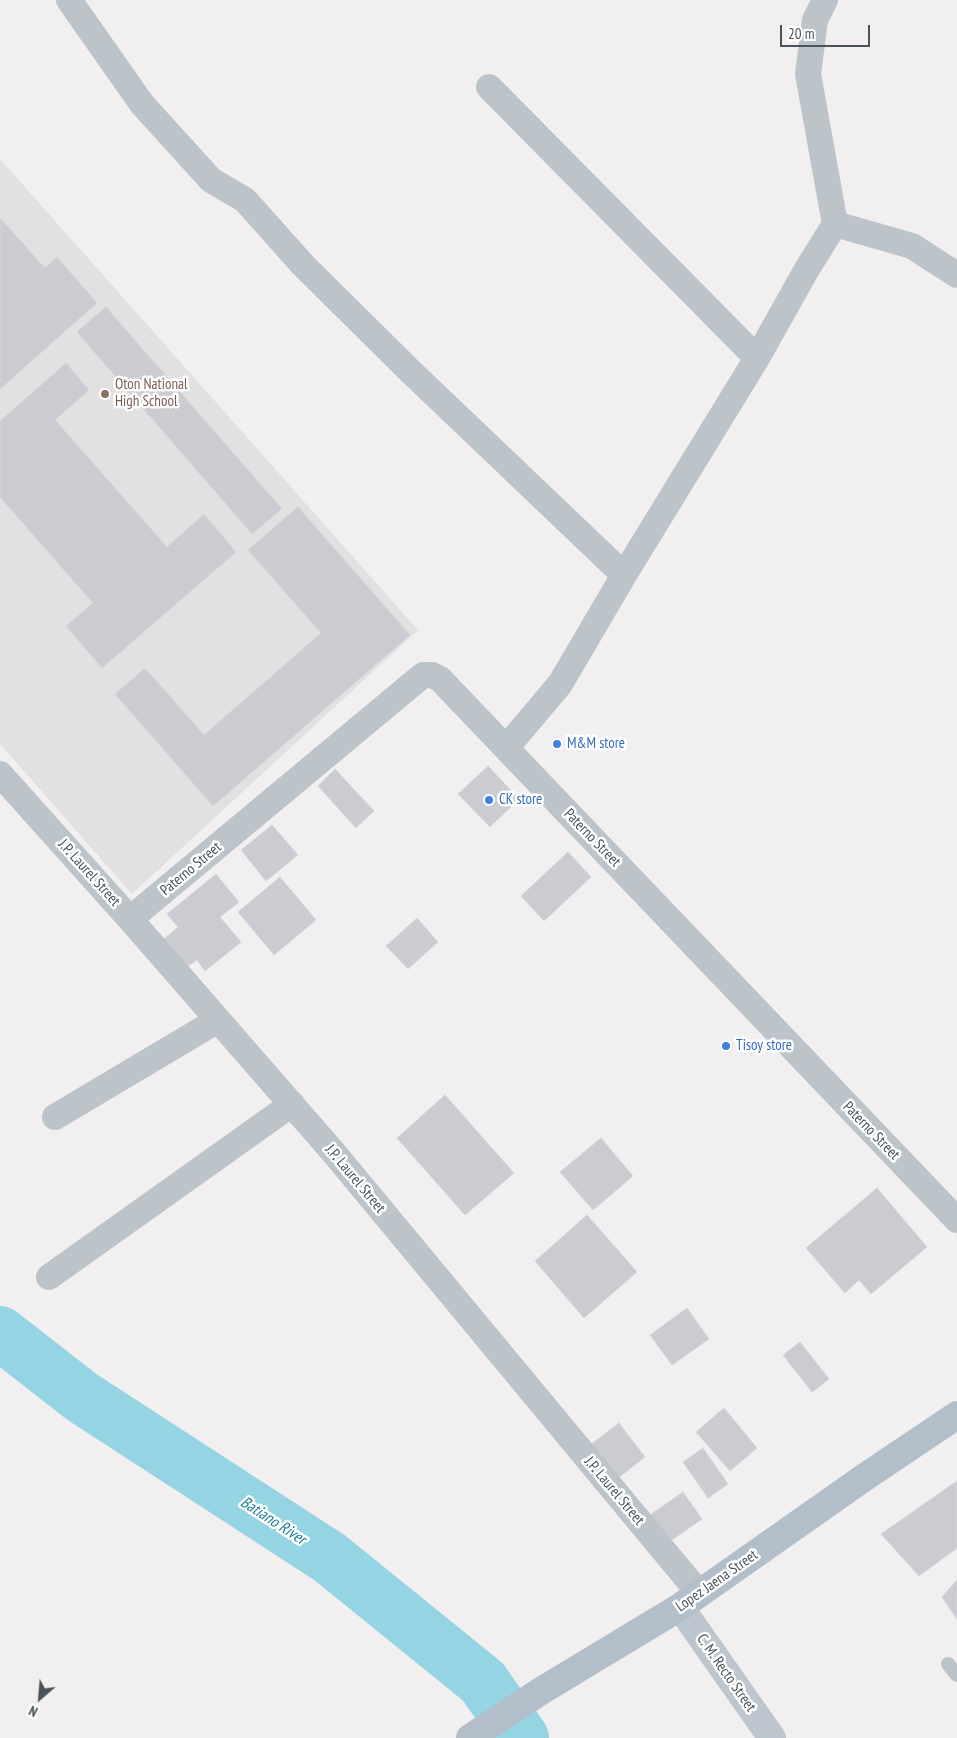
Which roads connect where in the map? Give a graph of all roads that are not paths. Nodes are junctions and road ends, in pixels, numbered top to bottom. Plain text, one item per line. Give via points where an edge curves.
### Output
1 (69, 0) edge
2 (826, 0) edge
3 (489, 87) dead end
4 (835, 224) junction
5 (957, 275) edge
6 (758, 358) junction
7 (624, 576) junction
8 (506, 748) junction
9 (0, 774) edge
10 (130, 919) junction
11 (218, 1020) junction
12 (292, 1104) junction
13 (55, 1117) dead end
14 (957, 1220) edge
15 (49, 1278) dead end
16 (957, 1414) edge
17 (689, 1600) junction
18 (948, 1664) dead end
19 (957, 1675) edge
20 (473, 1737) edge
21 (772, 1738) edge

1 - 7 street via 142,104 211,180 245,200 303,265
2 - 4 street via 815,20 808,74
3 - 6 street
4 - 5 street via 912,246
4 - 6 street
6 - 7 street
7 - 8 street via 560,684
8 - 10 street, Paterno Street via 440,680 432,675 423,675
8 - 14 street, Paterno Street
9 - 10 street, J.P. Laurel Street
10 - 11 street, J.P. Laurel Street
11 - 12 street, J.P. Laurel Street
11 - 13 street
12 - 15 street
12 - 17 street, J.P. Laurel Street via 341,1161
16 - 17 main road, Lopez Jaena Street
17 - 20 main road, Lopez Jaena Street via 541,1690
17 - 21 main road, C. M. Recto Street
18 - 19 lane

